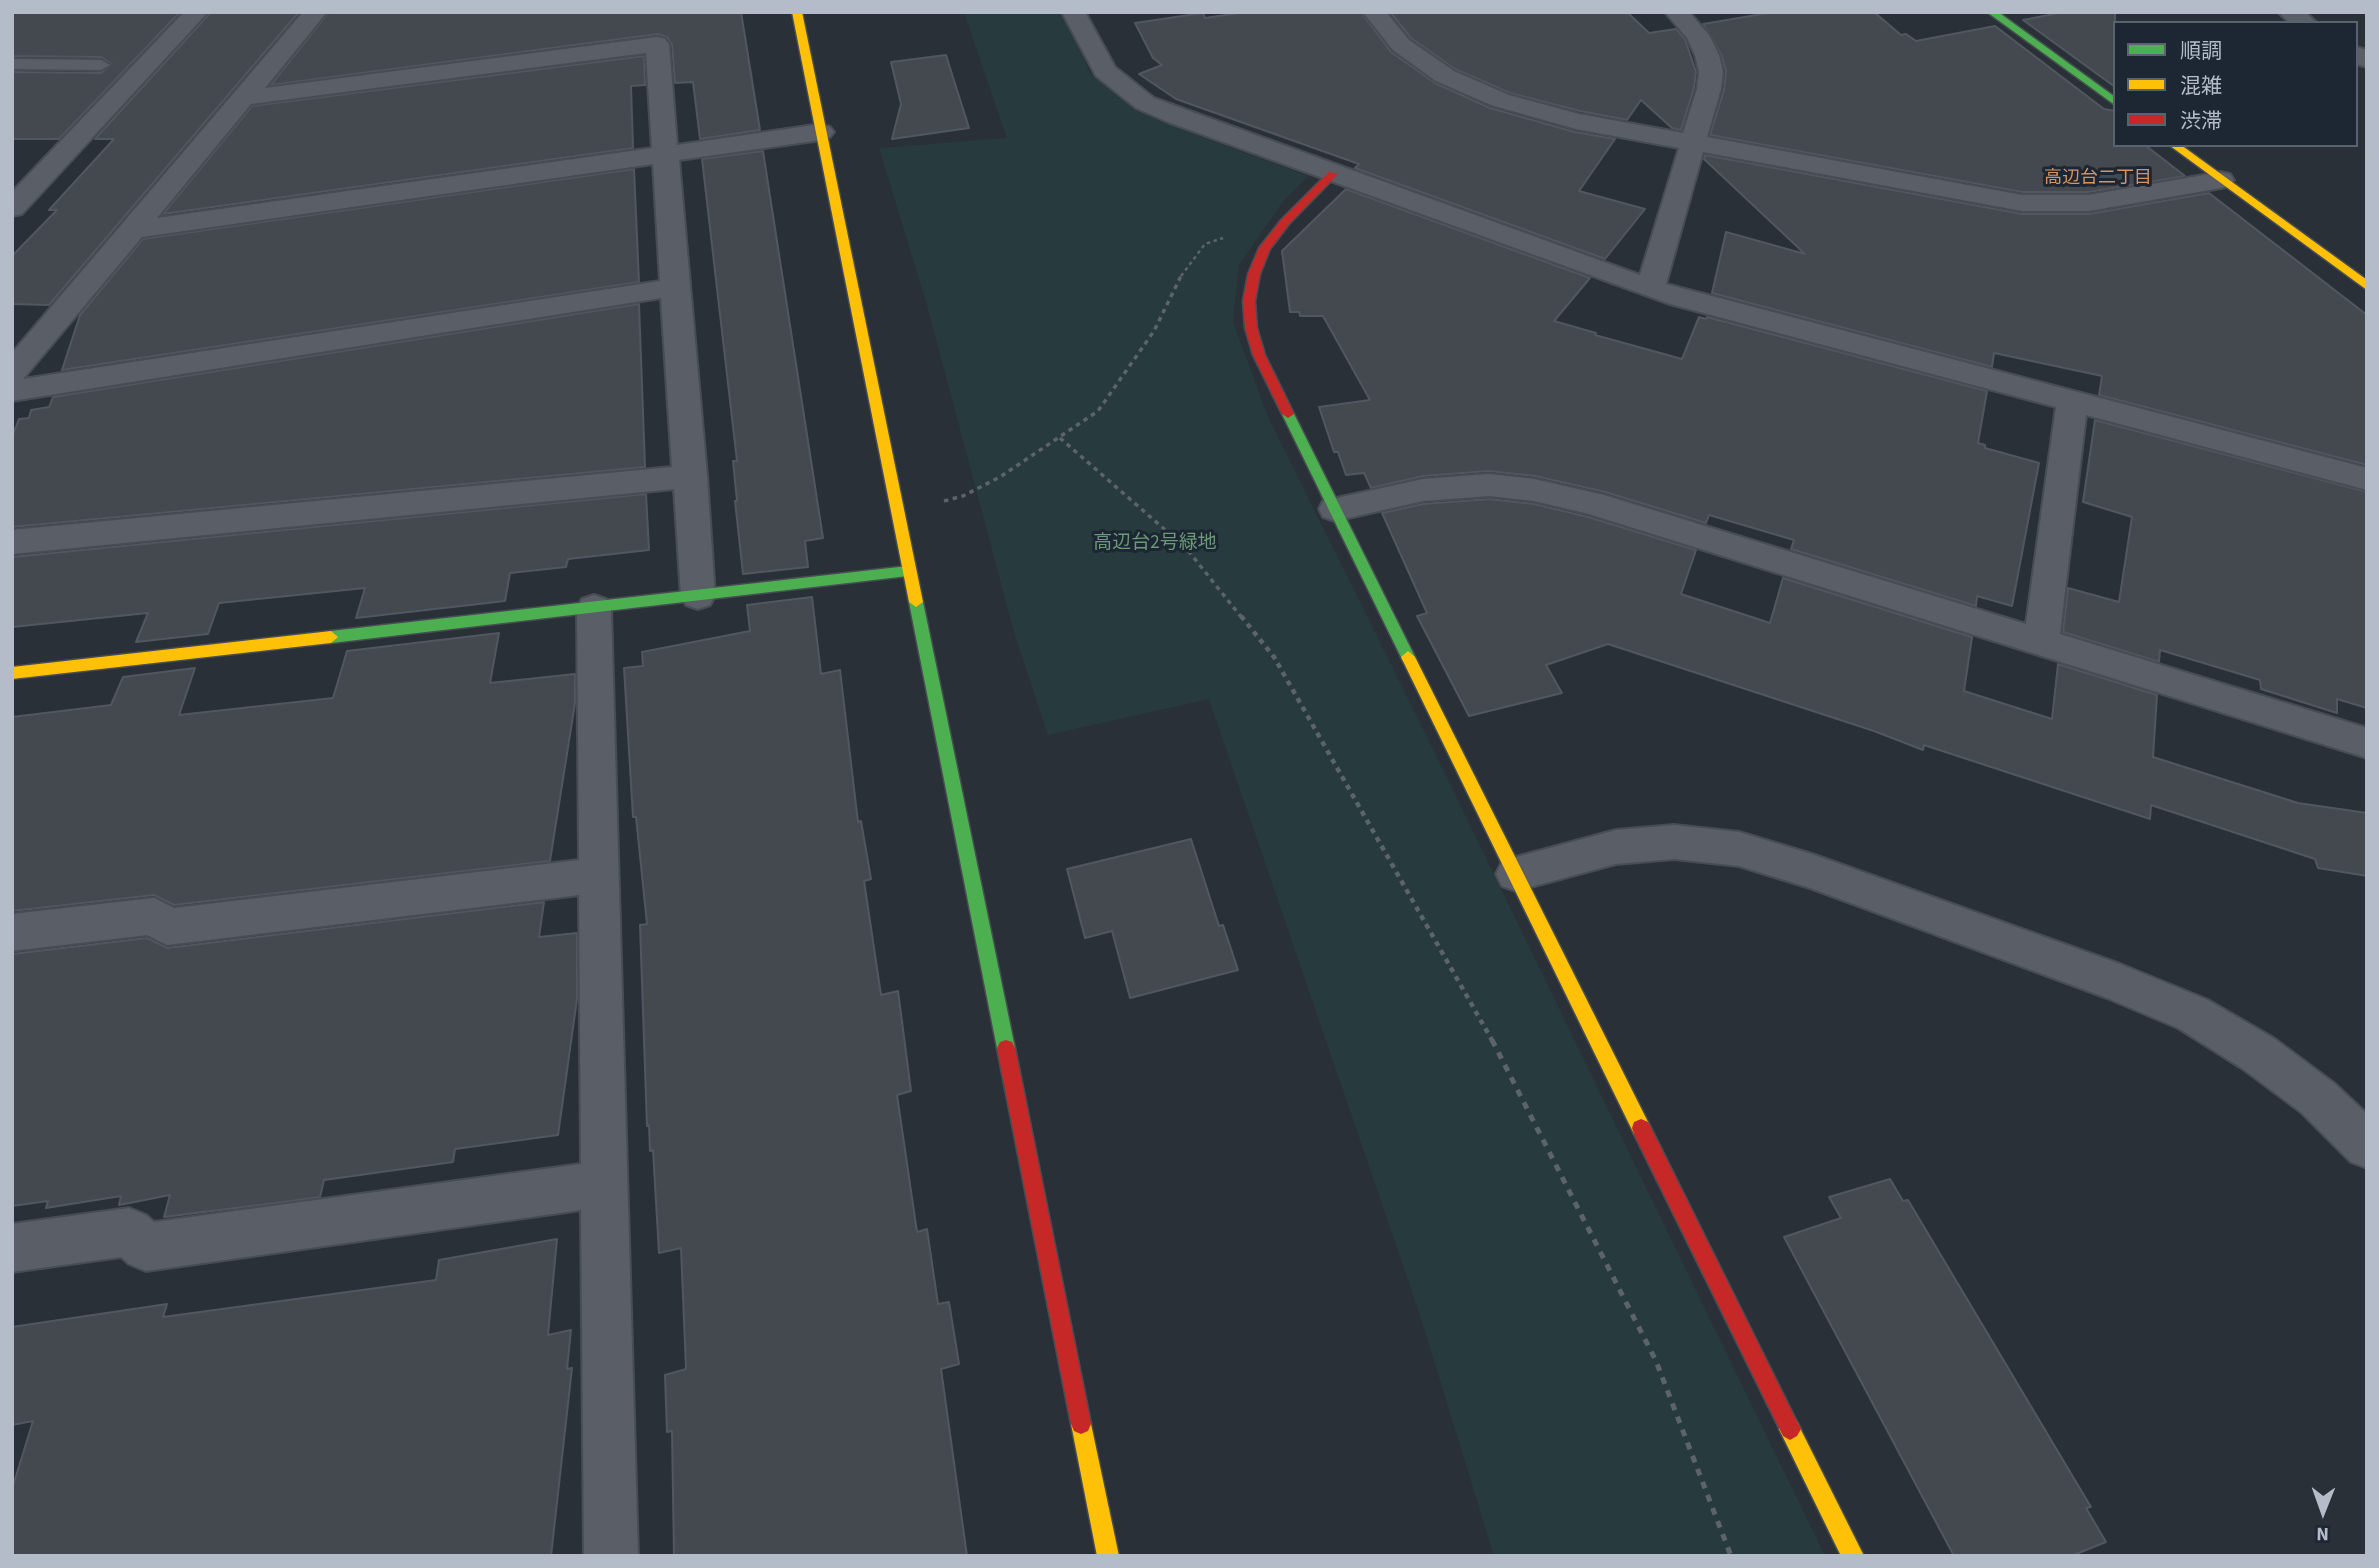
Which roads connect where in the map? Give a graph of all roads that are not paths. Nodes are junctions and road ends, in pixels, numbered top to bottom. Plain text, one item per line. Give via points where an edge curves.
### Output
1 (197, 12) edge
2 (316, 12) edge
3 (797, 12) edge
4 (1073, 12) edge
5 (1374, 12) edge
6 (1676, 12) edge
7 (1992, 12) edge
8 (2358, 55) edge
9 (2358, 62) edge
10 (12, 64) edge
11 (101, 65) dead end
12 (243, 98) junction
13 (2113, 101) edge
14 (821, 132) junction
15 (1693, 143) junction
16 (2177, 147) edge
17 (665, 155) junction
18 (1333, 174) junction
19 (2221, 180) junction
20 (12, 208) edge
21 (132, 230) junction
22 (2367, 286) edge
23 (676, 287) junction
24 (1650, 288) junction
25 (12, 373) edge
26 (12, 391) edge
27 (2072, 401) junction
28 (691, 476) junction
29 (2367, 480) edge
30 (1335, 509) junction
31 (12, 542) edge
32 (908, 571) junction
33 (698, 596) junction
34 (594, 608) junction
35 (2041, 642) junction
36 (12, 673) edge
37 (2367, 743) edge
38 (1516, 874) junction
39 (599, 875) junction
40 (12, 933) edge
41 (2367, 1146) edge
42 (604, 1184) junction
43 (12, 1248) edge
44 (611, 1556) edge
45 (1108, 1556) edge
46 (1853, 1556) edge

1 - 20 street
2 - 12 street
3 - 14 street
4 - 18 street via 1105,71 1145,103
5 - 15 street via 1422,62 1500,100 1539,113
6 - 15 street via 1697,35 1711,72
7 - 13 street
8 - 9 street via 2367,60
10 - 11 lane
12 - 17 street via 657,44
12 - 21 street
14 - 17 street
14 - 32 street
15 - 19 street via 2022,203 2089,203
15 - 24 street
16 - 19 street
17 - 21 street
17 - 23 street
18 - 24 street
18 - 30 street via 1265,248 1249,301 1259,355
19 - 22 street
21 - 25 street
23 - 26 street
23 - 28 street
24 - 27 street
27 - 29 street
27 - 35 street
28 - 31 street
28 - 33 street
30 - 35 street via 1456,486 1534,489
30 - 38 street
32 - 33 street
32 - 45 street
33 - 34 street
34 - 36 street
34 - 39 street
35 - 37 street
38 - 41 street via 1616,847 1674,842 1739,849 1812,871 2193,1014 2259,1054 2318,1098
38 - 46 street
39 - 40 street via 167,928 154,916
39 - 42 street
42 - 43 street via 146,1247 129,1231
42 - 44 street

